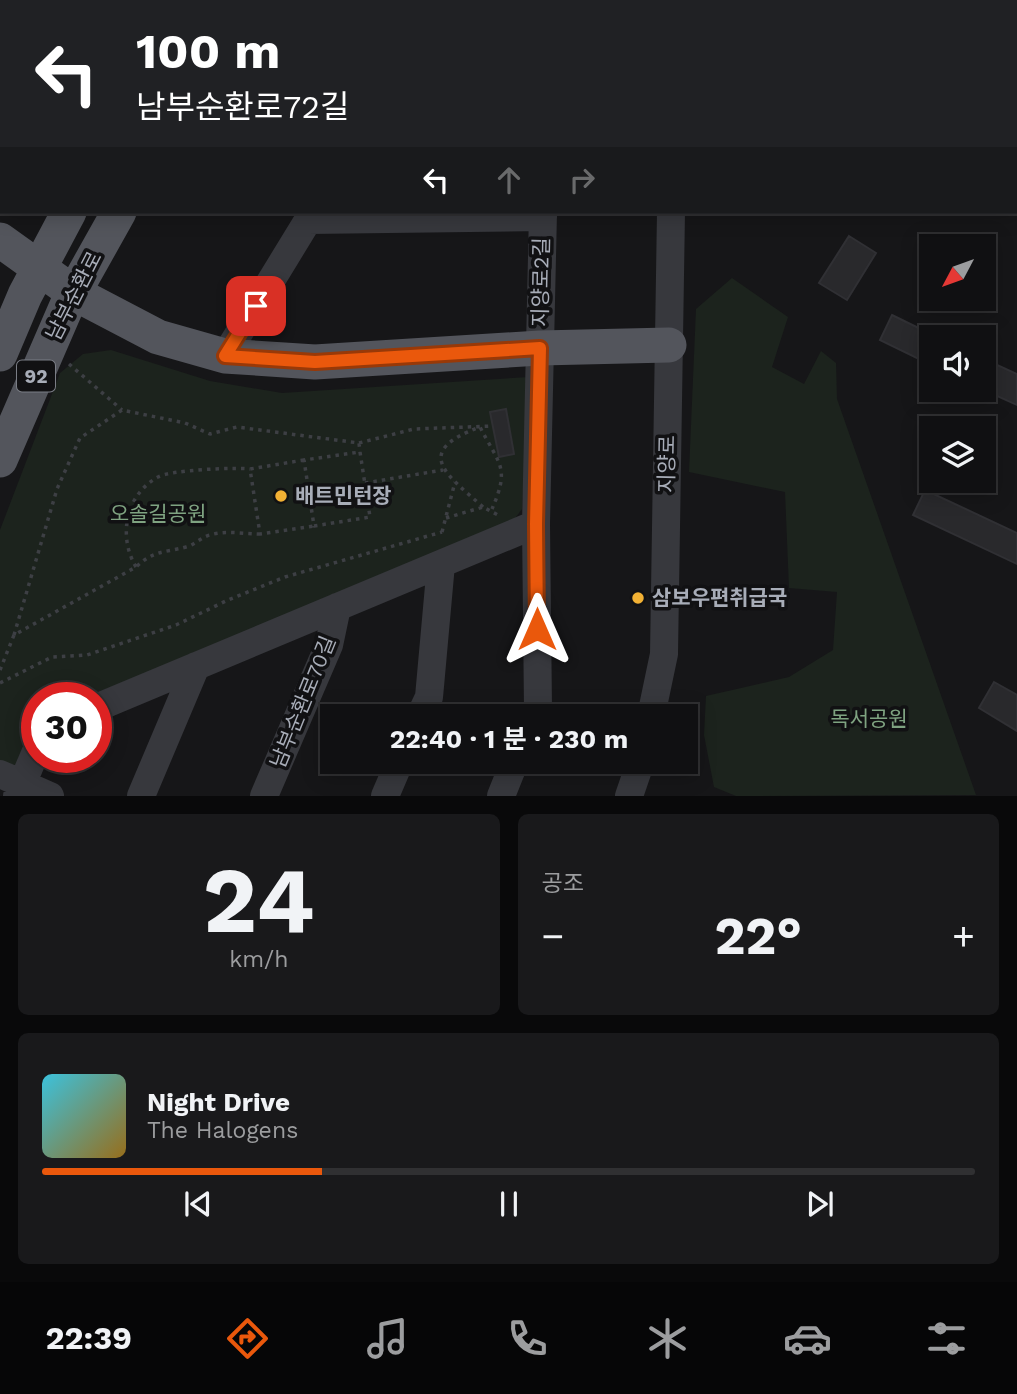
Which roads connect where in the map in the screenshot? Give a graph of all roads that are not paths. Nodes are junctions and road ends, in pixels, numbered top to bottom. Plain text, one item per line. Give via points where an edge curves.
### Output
1 (68, 214) edge
2 (118, 214) edge
3 (543, 214) edge
4 (671, 214) edge
5 (311, 216) edge
6 (0, 240) edge
7 (39, 269) junction
8 (74, 293) junction
9 (669, 345) junction
10 (540, 348) junction
11 (0, 354) edge
12 (225, 356) junction
13 (0, 460) edge
14 (523, 529) junction
15 (441, 564) junction
16 (337, 607) junction
17 (196, 666) junction
18 (112, 701) edge
19 (426, 704) edge
20 (538, 704) edge
21 (654, 704) edge
22 (394, 774) edge
23 (510, 774) edge
24 (637, 774) edge
25 (13, 784) edge
26 (50, 796) edge
27 (141, 796) edge
28 (264, 796) edge
29 (385, 796) edge
30 (501, 796) edge
31 (629, 796) edge

1 - 7 main road, 남부순환로 / 92
2 - 8 main road, 남부순환로 / 92
3 - 5 street, 지양로2길
3 - 10 street, 지양로2길
4 - 9 street, 지양로
5 - 12 street
6 - 7 main road
7 - 8 main road
7 - 11 main road, 남부순환로 / 92
8 - 12 main road via 158,337
8 - 13 main road, 남부순환로 / 92
9 - 10 main road
9 - 21 street, 지양로 via 664,654
10 - 12 main road via 315,362
10 - 14 street
14 - 15 street, 남부순환로70길
14 - 20 street
15 - 16 street, 남부순환로70길
15 - 19 street
16 - 17 street, 남부순환로70길
16 - 28 street, 남부순환로70길 via 330,645
17 - 18 street, 남부순환로70길
17 - 27 street
22 - 29 street
23 - 30 street
24 - 31 street
25 - 26 street

